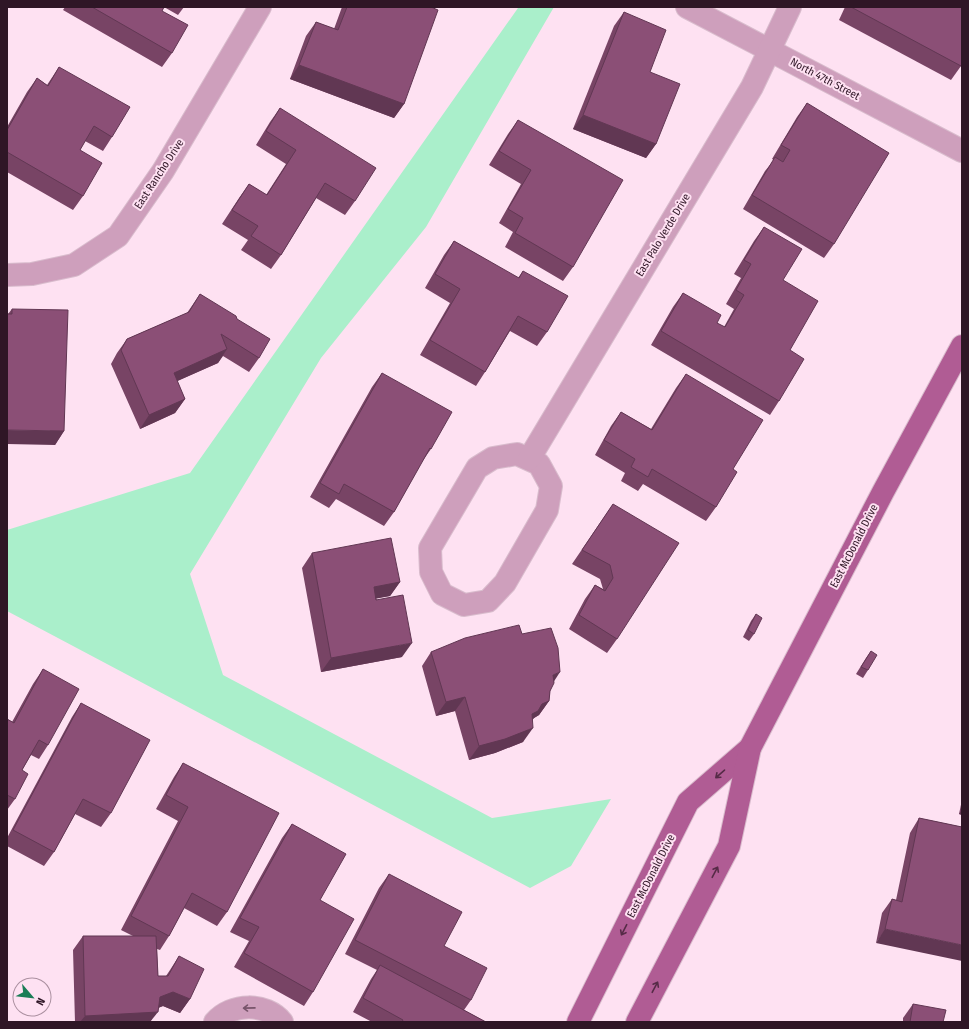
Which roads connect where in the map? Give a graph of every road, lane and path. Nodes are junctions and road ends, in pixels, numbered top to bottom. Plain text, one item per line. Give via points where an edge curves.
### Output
1 (260, 7) edge
2 (687, 7) edge
3 (790, 7) edge
4 (770, 50) junction
5 (962, 151) edge
6 (7, 275) edge
7 (962, 346) edge
8 (529, 459) junction
9 (750, 748) junction
10 (215, 1022) edge
11 (282, 1022) edge
12 (578, 1022) edge
13 (637, 1022) edge

1 - 6 street, East Rancho Drive via 162,171 118,236 74,265 32,274
2 - 4 street, North 47th Street
3 - 4 street, East Palo Verde Drive
4 - 5 street, North 47th Street
4 - 8 street, East Palo Verde Drive via 752,87
7 - 9 main road, East McDonald Drive
8 - 8 street via 517,454 493,458 477,468 430,548 430,572 442,594 464,605 488,601 505,582 547,510 551,486 539,464
9 -> 12 main road, East McDonald Drive via 688,802
13 -> 9 main road, East McDonald Drive via 728,846
11 -> 10 street via 268,1012 255,1008 229,1012

